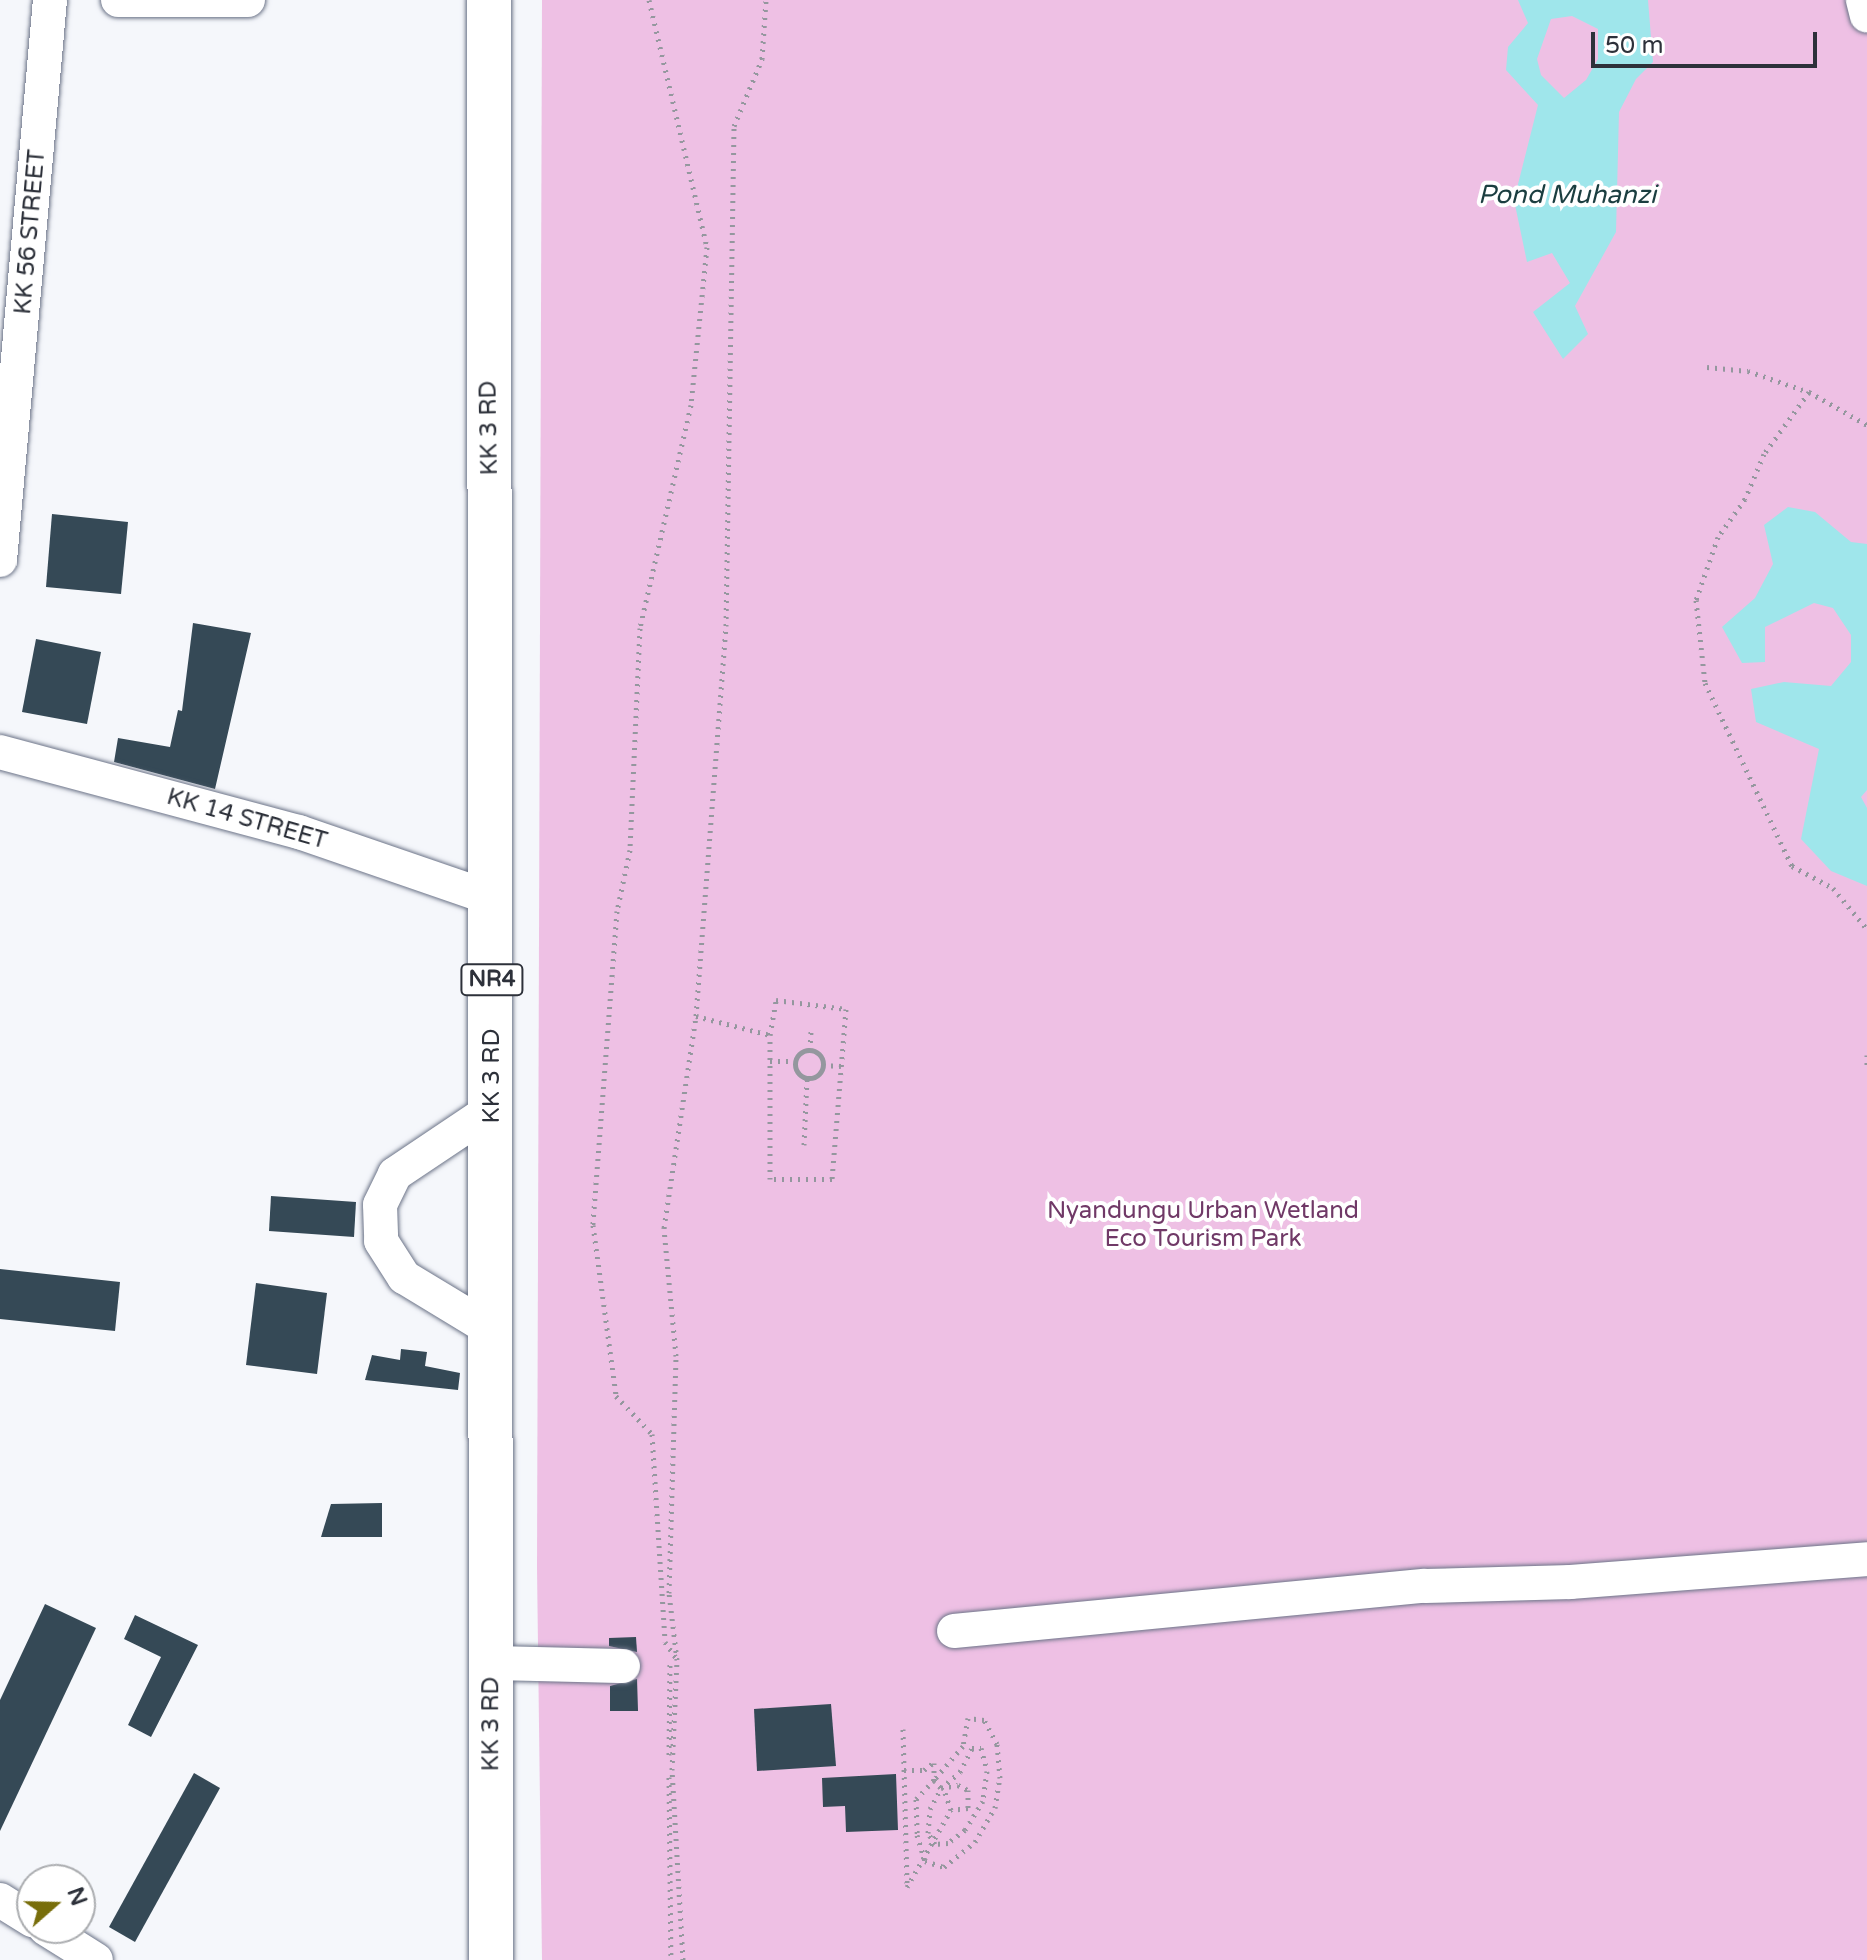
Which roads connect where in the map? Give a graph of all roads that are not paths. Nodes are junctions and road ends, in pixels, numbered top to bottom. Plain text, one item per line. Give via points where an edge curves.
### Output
1 (50, 0) edge
2 (118, 0) edge
3 (248, 0) edge
4 (489, 0) edge
5 (1863, 0) edge
6 (1867, 16) edge
7 (0, 560) edge
8 (0, 752) edge
9 (491, 898) junction
10 (492, 1109) junction
11 (493, 1331) junction
12 (1867, 1559) edge
13 (954, 1631) dead end
14 (491, 1663) junction
15 (623, 1666) dead end
16 (70, 1944) edge
17 (96, 1960) edge
18 (491, 1960) edge

1 - 7 street, KK 56 STREET
2 - 3 street
4 - 9 highway, KK 3 RD / NR4
5 - 6 street
8 - 9 street, KK 14 STREET via 299,832
9 - 10 highway, KK 3 RD / NR4
10 - 11 highway, KK 3 RD / NR4
10 - 11 street via 395,1174 380,1205 381,1241 404,1277
11 - 14 highway, KK 3 RD / NR4
12 - 13 street via 1571,1582 1425,1586
14 - 15 street
14 - 18 highway, KK 3 RD / NR4
16 - 17 street

